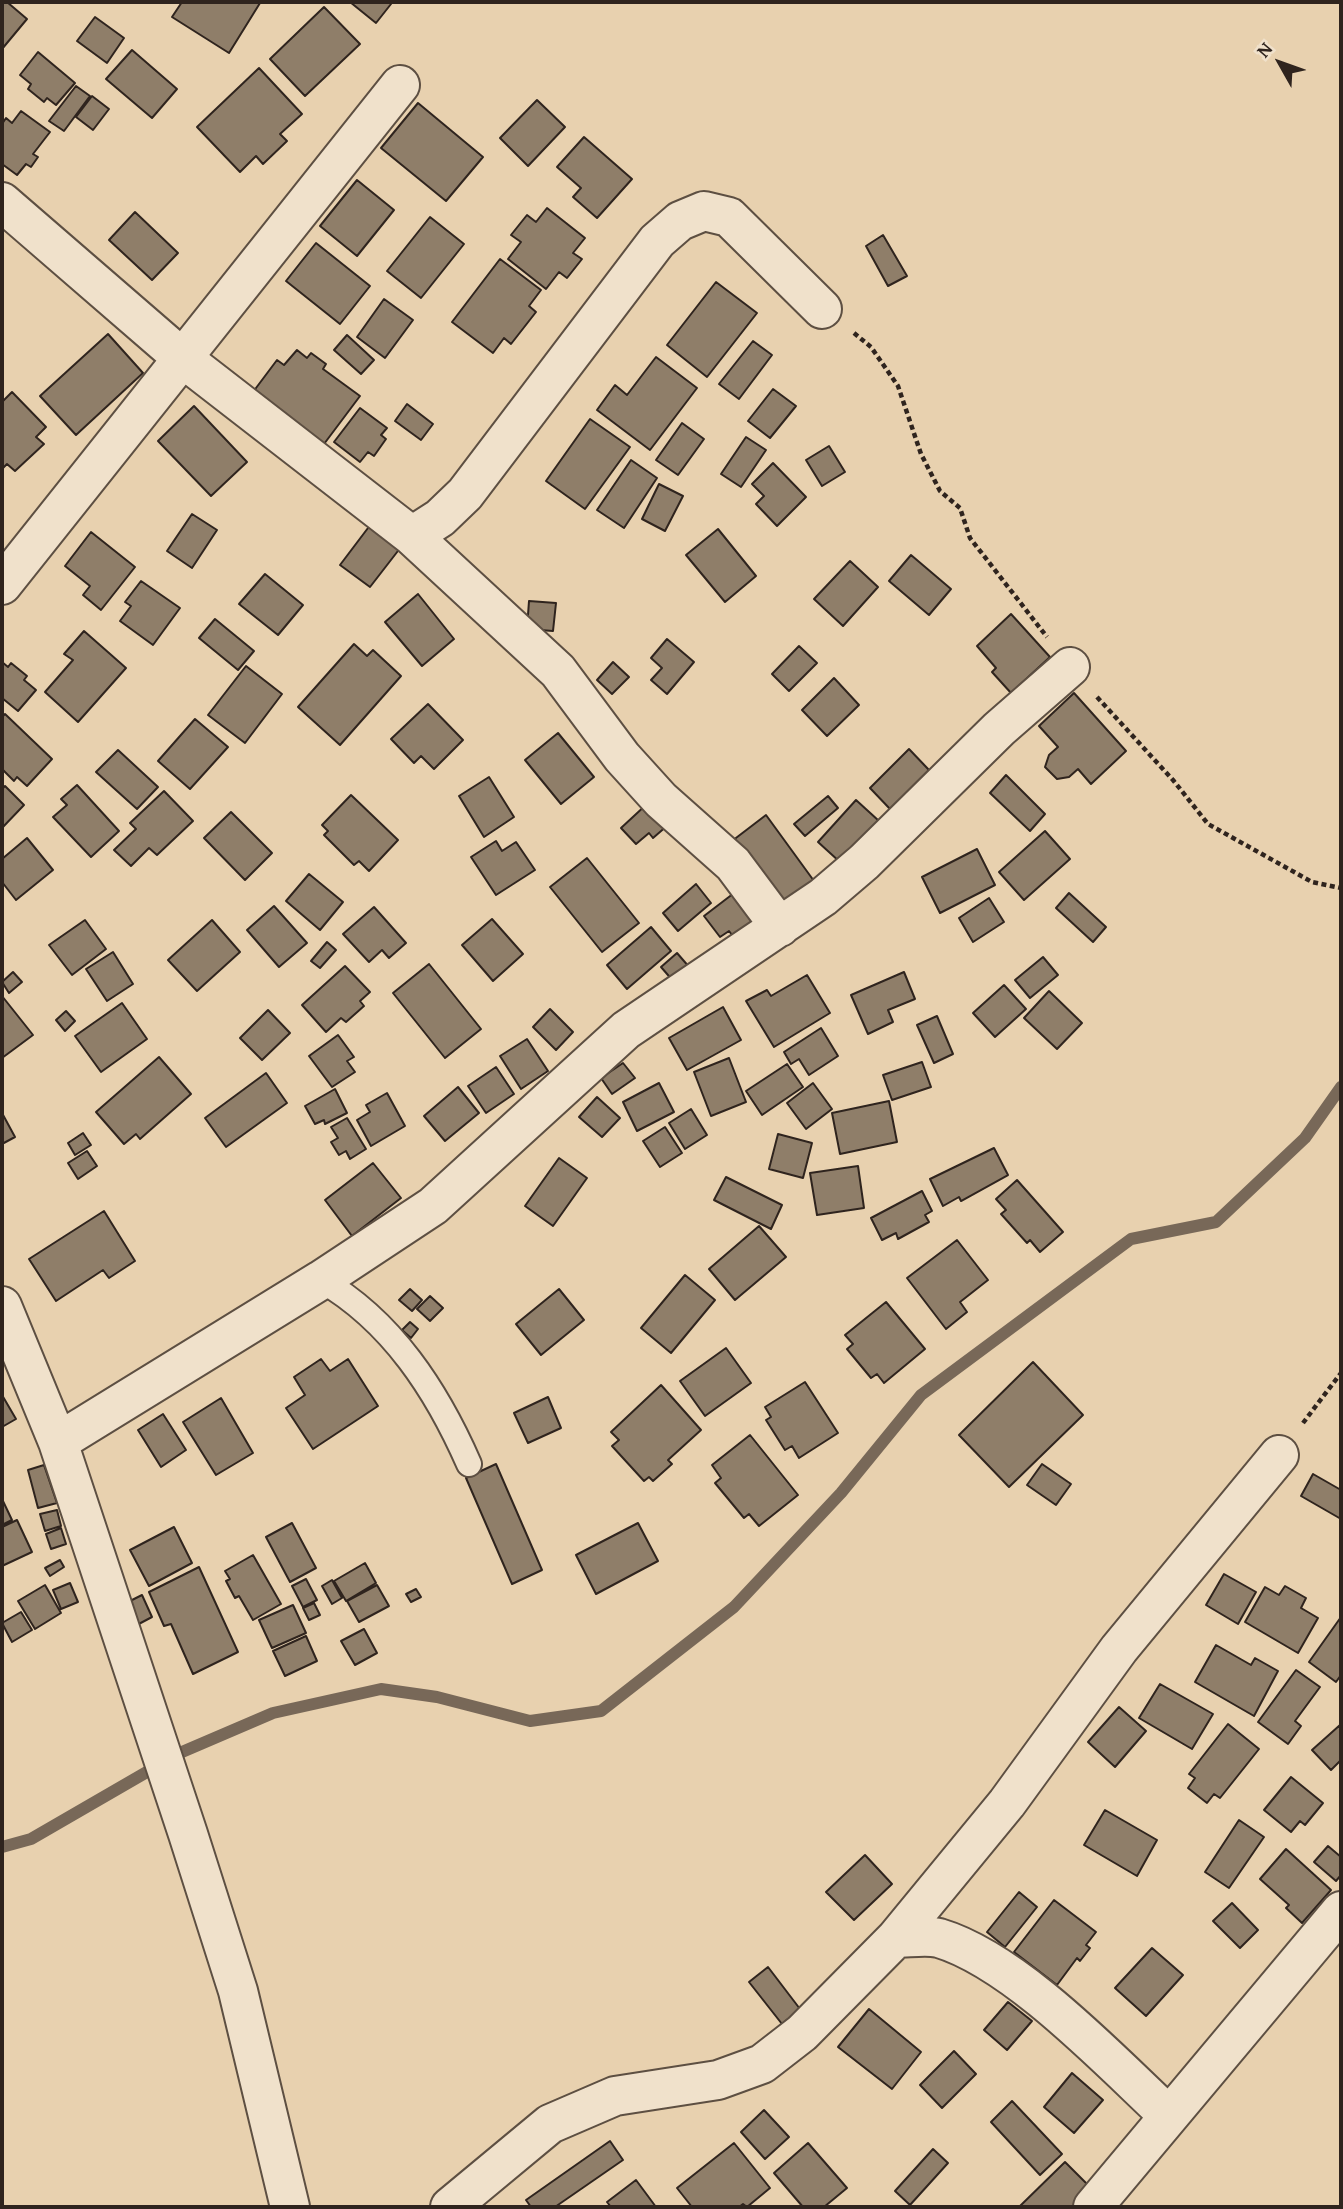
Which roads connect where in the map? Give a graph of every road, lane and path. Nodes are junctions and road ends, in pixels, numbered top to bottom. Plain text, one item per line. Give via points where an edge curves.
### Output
1 (400, 85) dead end
2 (2, 202) edge
3 (822, 309) joint
4 (181, 357) junction
5 (412, 536) junction
6 (2, 585) edge
7 (1070, 667) junction
8 (1341, 888) edge
9 (780, 926) junction
10 (321, 1280) junction
11 (2, 1306) edge
12 (1341, 1373) edge
13 (58, 1442) junction
14 (1279, 1455) joint
15 (469, 1464) dead end
16 (1341, 1911) edge
17 (896, 1938) junction
18 (1170, 2116) junction
19 (289, 2207) edge
20 (450, 2207) edge
21 (1093, 2207) edge

1 - 4 street
2 - 4 street
3 - 5 street via 729,217 704,211 680,220 657,241 465,494 440,519
3 - 7 path via 872,347 898,386 921,454 940,491 960,508 970,538
4 - 5 street
4 - 6 street
5 - 9 street via 558,671 622,758 733,864
7 - 8 path via 1208,824 1312,881
7 - 9 street via 999,729 864,862
9 - 10 street via 626,1030 433,1206
10 - 13 street
10 - 15 lane via 369,1314 429,1384
11 - 13 street
12 - 14 path
13 - 19 street via 238,1991
14 - 17 street via 1119,1649 1007,1803
16 - 18 street
17 - 18 street via 937,1937 985,1960 1056,2011
17 - 20 street via 802,2033 762,2064 718,2080 615,2096 550,2124
18 - 21 street

